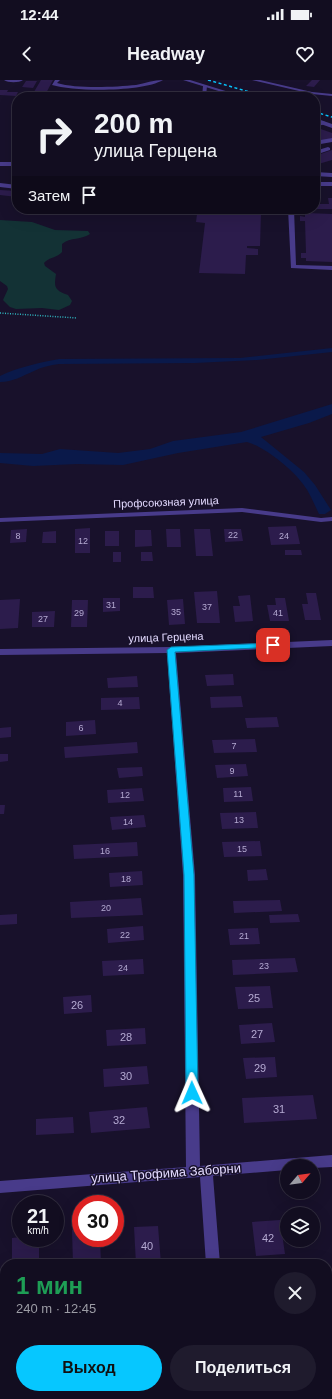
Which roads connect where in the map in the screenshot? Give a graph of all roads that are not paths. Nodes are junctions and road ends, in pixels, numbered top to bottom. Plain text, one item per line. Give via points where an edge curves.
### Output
1 (6, 80) edge
2 (21, 80) edge
3 (58, 80) edge
4 (137, 80) edge
5 (161, 80) edge
6 (185, 80) edge
7 (254, 80) edge
8 (153, 83) junction
9 (205, 86) junction
10 (204, 92) edge
11 (226, 92) edge
12 (308, 92) edge
13 (320, 94) edge
14 (332, 95) edge
15 (320, 96) edge
16 (332, 100) edge
17 (320, 122) edge
18 (323, 123) junction
19 (320, 124) edge
20 (332, 126) edge
21 (332, 140) edge
22 (320, 142) edge
23 (328, 149) dead end
24 (320, 151) edge
25 (0, 164) edge
26 (12, 164) edge
27 (320, 174) edge
28 (332, 175) edge
29 (332, 178) edge
30 (320, 184) edge
31 (332, 184) edge
32 (0, 186) edge
33 (12, 187) edge
34 (291, 214) edge
35 (332, 268) edge
36 (332, 519) edge
37 (0, 520) edge
38 (332, 643) edge
39 (171, 650) junction
40 (0, 652) edge
41 (332, 1161) edge
42 (200, 1170) junction
43 (0, 1187) edge
44 (212, 1259) edge

1 - 2 street
3 - 8 street via 54,84 94,87 137,87
4 - 8 street
5 - 8 street
6 - 9 street
7 - 12 street
9 - 10 street
9 - 11 street
13 - 14 street
15 - 16 street
17 - 18 street
18 - 19 street
18 - 20 street
21 - 22 street
23 - 24 street
25 - 26 street
27 - 28 street
28 - 29 street
30 - 31 street
32 - 33 street
34 - 35 street via 293,267
36 - 37 street, Профсоюзная улица via 321,520 242,510
38 - 39 street, улица Герцена
39 - 40 street, улица Герцена
39 - 42 street via 189,875
41 - 42 street, улица Трофима Заборни
42 - 43 street, улица Трофима Заборни
42 - 44 street

